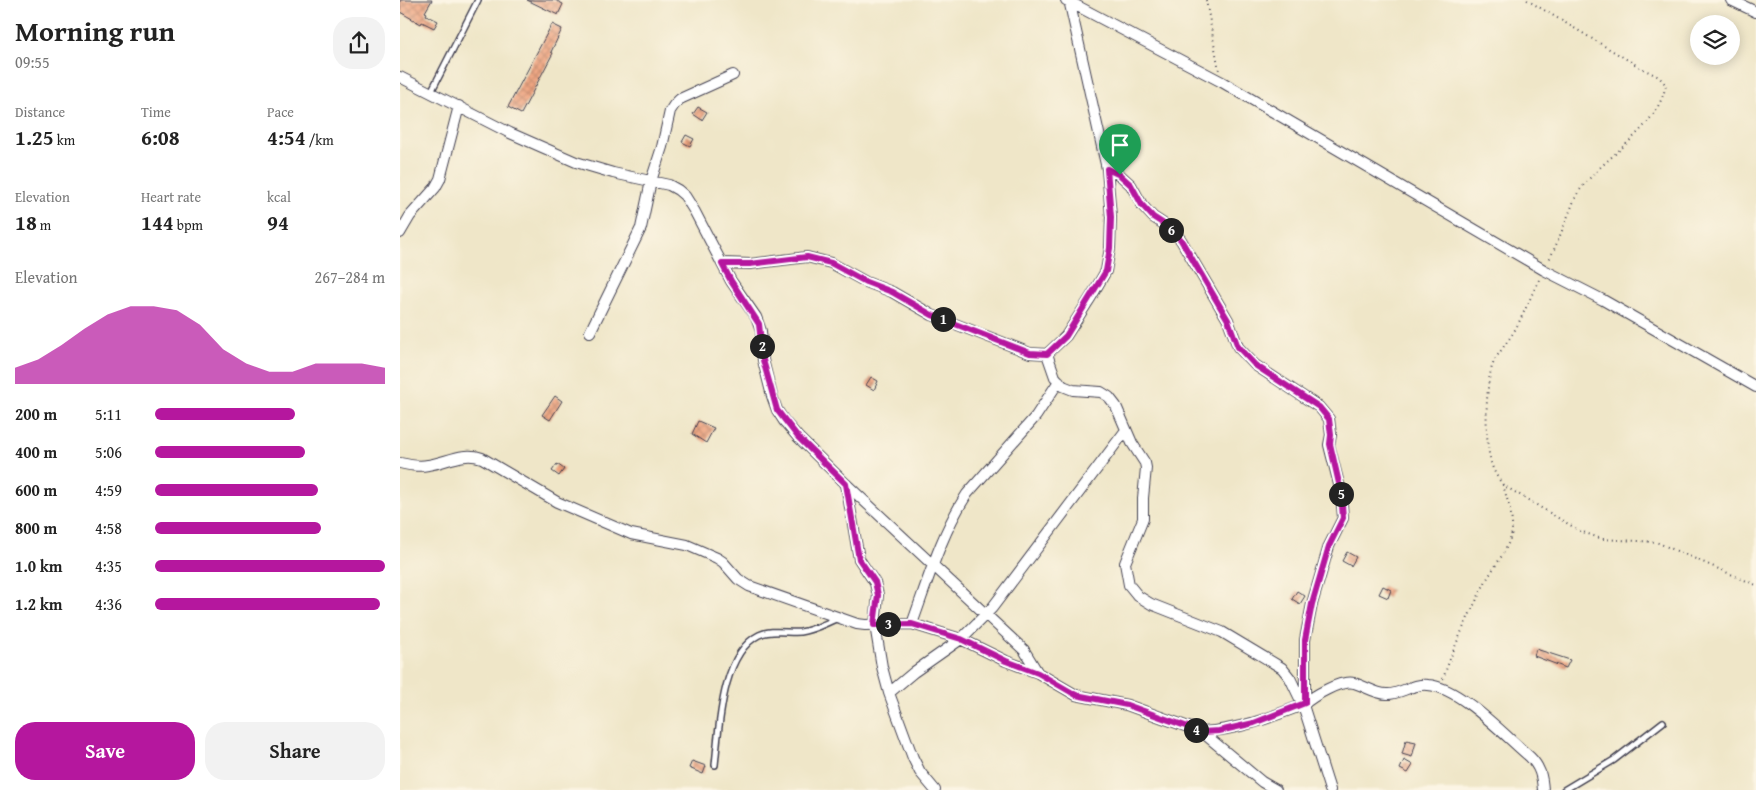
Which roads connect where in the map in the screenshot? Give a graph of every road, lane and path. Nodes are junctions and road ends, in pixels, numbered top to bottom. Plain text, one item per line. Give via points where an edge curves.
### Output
1 (478, 0) edge
2 (1068, 0) edge
3 (1206, 0) edge
4 (1527, 0) edge
5 (1731, 0) edge
6 (1756, 12) edge
7 (733, 75) dead end
8 (400, 77) edge
9 (1222, 82) junction
10 (431, 92) junction
11 (459, 106) junction
12 (1107, 169) junction
13 (651, 181) junction
14 (400, 233) edge
15 (722, 264) junction
16 (1544, 270) junction
17 (590, 332) dead end
18 (1047, 354) junction
19 (1059, 381) junction
20 (1756, 387) edge
21 (1126, 430) junction
22 (400, 463) edge
23 (846, 484) junction
24 (1504, 485) junction
25 (933, 564) junction
26 (1756, 585) edge
27 (986, 614) junction
28 (839, 617) junction
29 (912, 624) junction
30 (874, 625) junction
31 (961, 639) junction
32 (1038, 673) junction
33 (1441, 687) junction
34 (889, 693) junction
35 (1304, 704) junction
36 (1663, 722) dead end
37 (1202, 732) junction
38 (715, 765) dead end
39 (935, 790) edge
40 (1276, 790) edge
41 (1330, 790) edge
42 (1543, 790) edge
43 (1564, 790) edge

1 - 10 lane
2 - 9 street
2 - 12 street
3 - 9 path
4 - 16 path via 1659,76 1666,86 1654,114 1579,191
5 - 6 street
7 - 13 street via 680,99 674,105
8 - 10 street
9 - 16 street
10 - 11 street
11 - 13 street via 576,162
11 - 14 street via 440,179
12 - 18 street via 1111,217 1106,271 1066,336
12 - 35 street via 1131,185 1142,205 1181,240 1228,320 1238,347 1255,365 1319,407 1329,419 1330,451 1343,518 1329,546 1312,604 1305,640
13 - 15 street via 669,185 685,196
13 - 17 street via 641,228
15 - 18 street via 807,257 831,263 932,315 1030,353
15 - 23 street via 759,324 763,360 777,410 798,437
16 - 20 street
16 - 24 path via 1515,330 1492,365 1487,403 1488,444 1495,474
18 - 19 street
19 - 21 street via 1073,390 1100,392 1109,397
19 - 25 street via 1036,416 967,494
21 - 27 street
21 - 35 street via 1146,468 1143,519 1126,563 1129,585 1151,604 1222,632 1282,668
22 - 28 street via 427,466 462,456 482,458 557,502 631,534 702,551 723,562 738,580 749,586
23 - 25 street
23 - 30 street via 859,559 875,582 878,595
24 - 26 path via 1580,531 1602,539 1656,542
24 - 33 path via 1512,531 1456,641
25 - 27 street
25 - 29 street
27 - 31 street
27 - 32 street via 1024,650
28 - 30 street via 857,624
28 - 38 lane via 811,630 759,634 746,645 734,664 724,692
29 - 30 street
29 - 31 street
30 - 34 street
31 - 32 street
31 - 34 street
32 - 37 street via 1076,695 1127,705
33 - 35 street via 1426,684 1386,694 1346,682
33 - 42 street via 1464,700 1538,766
34 - 39 street via 913,758
35 - 37 street via 1254,723
35 - 41 street
36 - 43 lane via 1614,760
37 - 40 street

